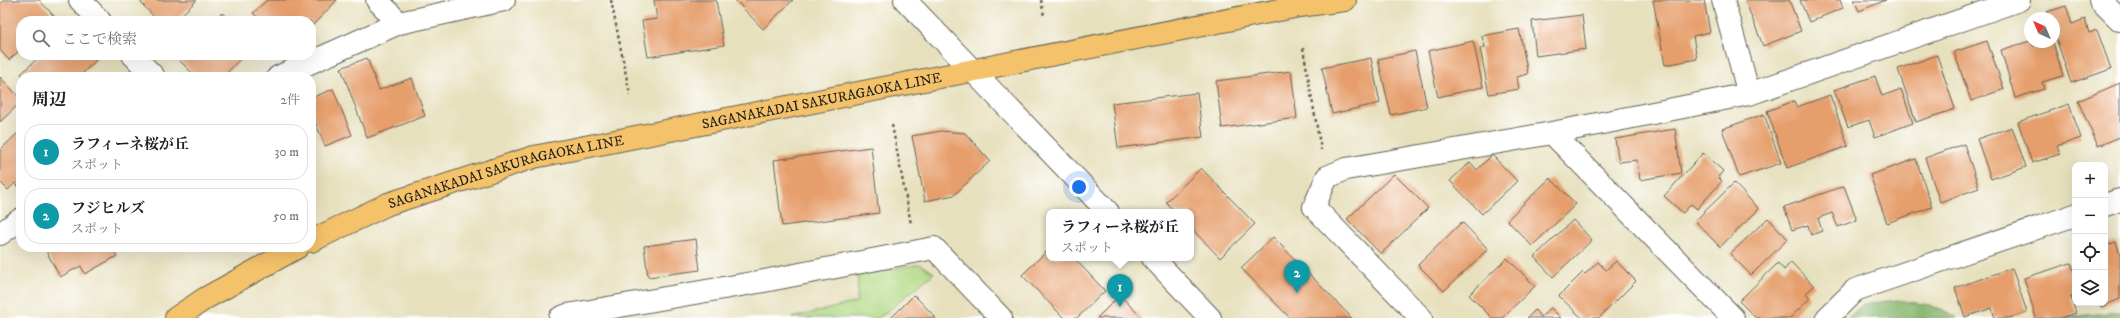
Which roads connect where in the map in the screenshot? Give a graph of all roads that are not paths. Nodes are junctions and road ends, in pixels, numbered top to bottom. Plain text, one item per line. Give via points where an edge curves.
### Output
1 (80, 0) edge
2 (377, 0) edge
3 (504, 0) edge
4 (905, 0) edge
5 (1345, 0) edge
6 (1723, 0) edge
7 (2019, 0) edge
8 (2100, 0) edge
9 (95, 16) edge
10 (2120, 20) edge
11 (399, 23) junction
12 (138, 60) edge
13 (973, 71) junction
14 (149, 72) edge
15 (289, 72) edge
16 (1749, 94) junction
17 (1552, 133) junction
18 (2120, 200) edge
19 (2108, 204) edge
20 (1105, 209) edge
21 (2072, 216) edge
22 (316, 239) edge
23 (289, 252) edge
24 (1156, 261) edge
25 (176, 318) edge
26 (560, 318) edge
27 (1001, 318) edge
28 (1210, 318) edge
29 (1420, 318) edge
30 (1733, 318) edge
31 (1827, 318) edge

1 - 9 street
2 - 11 street
3 - 11 street
4 - 13 street
5 - 13 main road, SAGANAKADAI SAKURAGAOKA LINE via 1298,6
6 - 16 street
7 - 16 street
8 - 10 street
11 - 15 street
12 - 14 street
13 - 20 street
13 - 22 main road, SAGANAKADAI SAKURAGAOKA LINE via 534,157 388,204
16 - 17 street
17 - 29 street via 1346,169 1327,177 1314,207
17 - 30 street
18 - 19 street
21 - 31 street via 1855,290
23 - 25 main road via 219,290
24 - 28 street
26 - 27 street via 764,282 934,248

